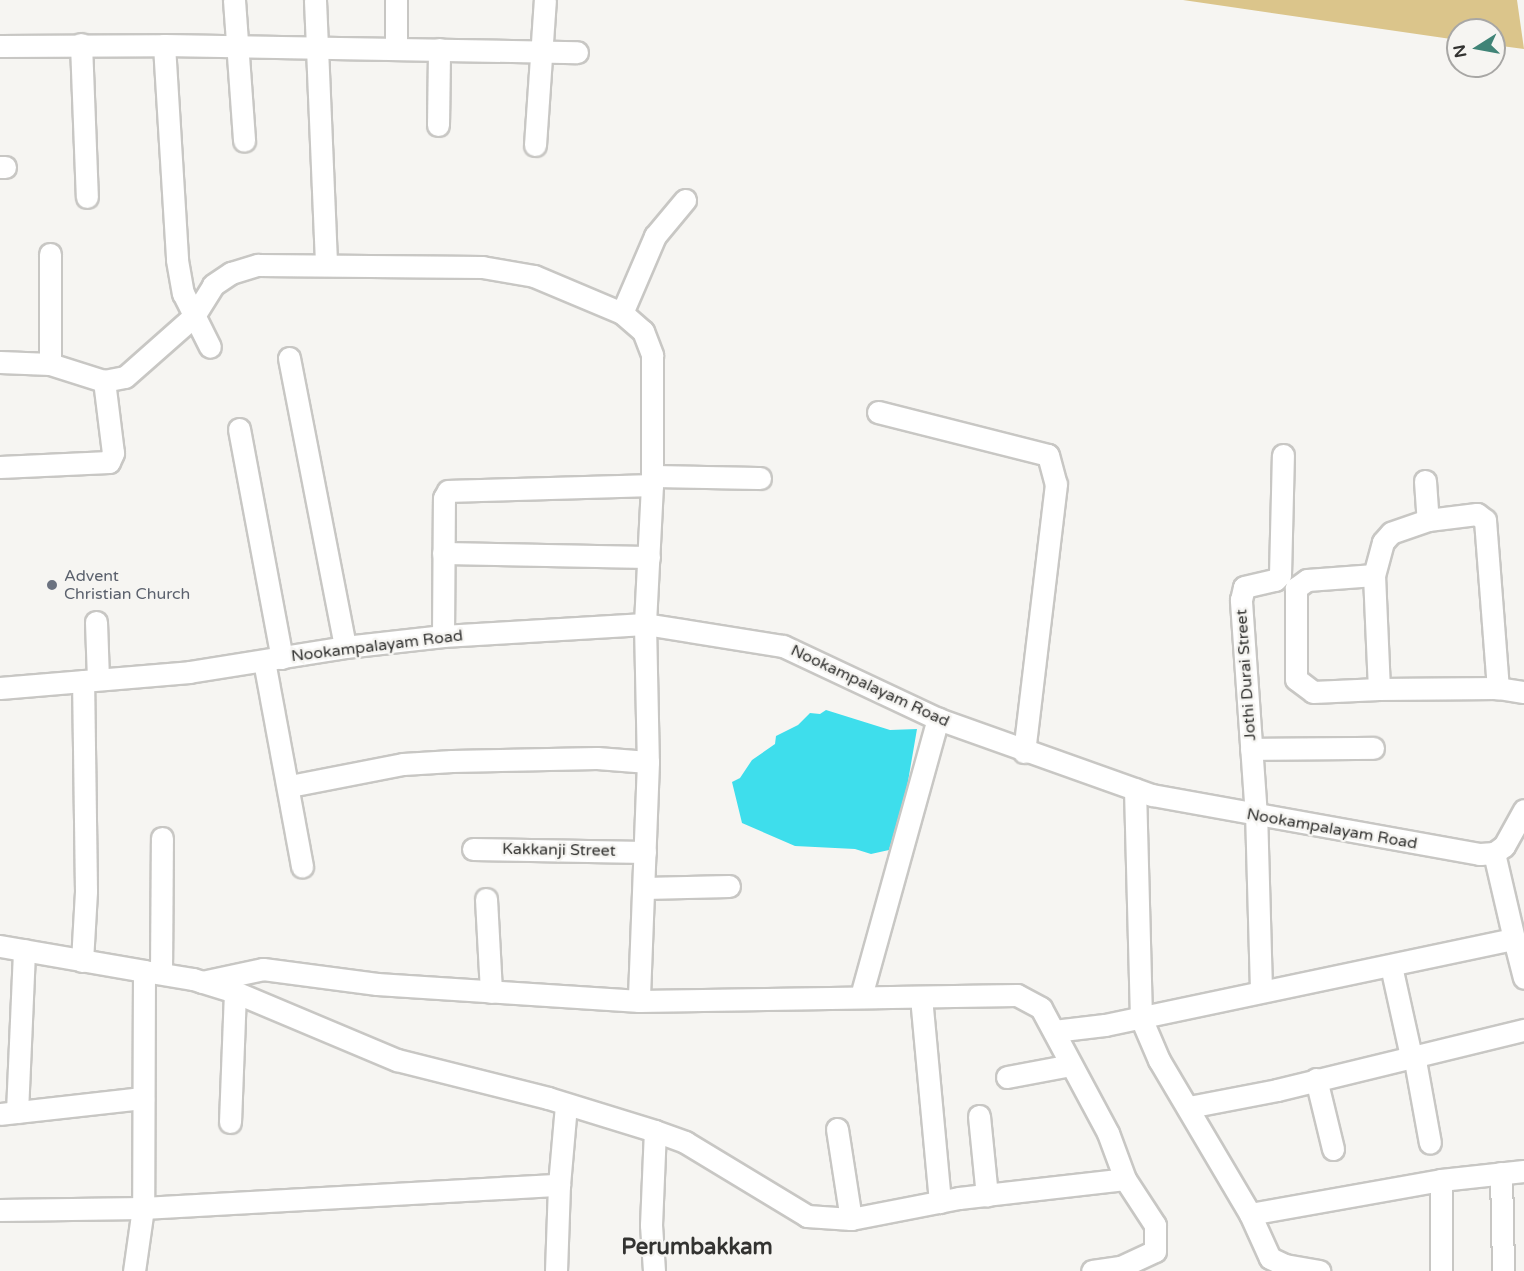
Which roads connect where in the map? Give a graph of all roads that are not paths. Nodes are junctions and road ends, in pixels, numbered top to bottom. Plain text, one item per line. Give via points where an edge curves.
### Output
1 (234, 0) edge
2 (315, 0) edge
3 (396, 0) edge
4 (544, 0) edge
5 (81, 44) junction
6 (234, 44) junction
7 (164, 45) junction
8 (0, 46) edge
9 (316, 46) junction
10 (396, 46) junction
11 (439, 49) junction
12 (542, 51) junction
13 (577, 51) dead end
14 (438, 125) dead end
15 (244, 141) dead end
16 (535, 146) dead end
17 (87, 197) dead end
18 (685, 200) dead end
19 (50, 254) dead end
20 (326, 263) junction
21 (622, 313) junction
22 (194, 316) junction
23 (210, 347) dead end
24 (289, 358) dead end
25 (0, 362) edge
26 (50, 364) junction
27 (104, 381) junction
28 (878, 412) dead end
29 (239, 429) dead end
30 (1283, 454) dead end
31 (0, 467) edge
32 (760, 477) dead end
33 (652, 480) junction
34 (1425, 481) dead end
35 (1428, 520) junction
36 (443, 553) junction
37 (649, 557) junction
38 (1374, 575) junction
39 (96, 622) dead end
40 (645, 624) junction
41 (443, 636) junction
42 (345, 647) junction
43 (273, 660) junction
44 (90, 680) junction
45 (0, 688) edge
46 (1379, 688) junction
47 (1498, 688) junction
48 (1524, 692) edge
49 (939, 719) junction
50 (1373, 748) dead end
51 (1251, 749) junction
52 (1024, 752) junction
53 (648, 762) junction
54 (290, 786) junction
55 (1134, 789) junction
56 (1524, 810) edge
57 (1256, 816) junction
58 (162, 837) dead end
59 (473, 849) dead end
60 (645, 852) junction
61 (1494, 853) junction
62 (302, 867) dead end
63 (729, 886) dead end
64 (644, 888) junction
65 (486, 899) dead end
66 (1514, 939) junction
67 (0, 946) edge
68 (24, 950) junction
69 (82, 961) junction
70 (1391, 966) junction
71 (153, 972) junction
72 (1524, 978) edge
73 (202, 982) junction
74 (1261, 990) junction
75 (235, 992) junction
76 (491, 992) junction
77 (861, 996) junction
78 (921, 997) junction
79 (639, 1001) junction
80 (1141, 1018) junction
81 (1524, 1030) edge
82 (1054, 1031) junction
83 (1413, 1056) junction
84 (1071, 1065) junction
85 (1007, 1077) dead end
86 (1316, 1080) junction
87 (143, 1098) junction
88 (566, 1105) junction
89 (1189, 1107) junction
90 (9, 1113) edge
91 (979, 1116) dead end
92 (230, 1122) dead end
93 (837, 1129) dead end
94 (655, 1131) junction
95 (1430, 1143) dead end
96 (1333, 1149) dead end
97 (1524, 1170) edge
98 (1501, 1173) junction
99 (1125, 1179) junction
100 (1441, 1180) junction
101 (559, 1185) junction
102 (987, 1196) junction
103 (940, 1202) junction
104 (143, 1208) junction
105 (0, 1210) edge
106 (1250, 1214) junction
107 (851, 1219) junction
108 (134, 1271) edge
109 (556, 1271) edge
110 (654, 1271) edge
111 (1092, 1271) edge
112 (1319, 1271) edge
113 (1442, 1271) edge
114 (1503, 1271) edge

1 - 6 street
2 - 9 street
3 - 10 street
4 - 12 street
5 - 7 street
5 - 8 street
5 - 17 street
6 - 7 street
6 - 9 street
6 - 15 street
7 - 22 street via 177,260 183,293
9 - 10 street
9 - 20 street
10 - 11 street
11 - 12 street
11 - 14 street
12 - 13 street
12 - 16 street
18 - 21 street via 655,236
19 - 26 street
20 - 21 street via 482,267 534,276
20 - 22 street via 258,265 231,273 213,285
21 - 33 street via 643,331 652,355
22 - 23 street
22 - 27 street via 138,369 125,377
24 - 42 street
25 - 26 street
26 - 27 street
27 - 31 street via 113,453 109,462
28 - 52 street via 1048,454 1056,484
29 - 43 street
30 - 51 street, Jothi Durai Street via 1280,575 1275,580 1249,585 1241,592
32 - 33 street
33 - 36 street via 448,491 444,498
33 - 37 street
34 - 35 street
35 - 38 street via 1391,533 1383,542
35 - 47 street via 1477,514 1485,519
36 - 37 street
36 - 41 street
37 - 40 street
38 - 46 street
38 - 46 street via 1307,580 1296,588 1296,679 1313,692
39 - 44 street
40 - 41 street, Nookampalayam Road
40 - 49 street, Nookampalayam Road via 783,646
40 - 53 street
41 - 42 street, Nookampalayam Road
42 - 43 street, Nookampalayam Road
43 - 44 street, Nookampalayam Road
43 - 54 street
44 - 45 street, Nookampalayam Road
44 - 69 street
46 - 47 street
47 - 48 street
49 - 52 street, Nookampalayam Road
49 - 77 street
50 - 51 street
51 - 57 street, Jothi Durai Street
52 - 55 street, Nookampalayam Road
53 - 54 street via 597,758 403,764
53 - 60 street
54 - 62 street
55 - 57 street, Nookampalayam Road
55 - 80 street
56 - 61 street via 1504,846
57 - 61 street, Nookampalayam Road
57 - 74 street, Jothi Durai Street
58 - 71 street
59 - 60 street, Kakkanji Street
60 - 64 street
61 - 66 street
63 - 64 street
64 - 79 street
65 - 76 street
66 - 70 street
66 - 72 street
67 - 68 street
68 - 69 street
68 - 90 street
69 - 71 street
70 - 74 street
70 - 83 street
71 - 73 street
71 - 87 street
73 - 75 street
73 - 76 street via 262,969
74 - 80 street
75 - 88 street via 397,1060
75 - 92 street
76 - 79 street
77 - 78 street
77 - 79 street
78 - 82 street via 1017,995 1041,1008
78 - 103 street
80 - 82 street
80 - 89 street via 1160,1060
81 - 83 street
82 - 84 street
83 - 86 street
83 - 95 street
84 - 85 street
84 - 99 street via 1108,1133
86 - 89 street
86 - 96 street
87 - 90 street
87 - 104 street
88 - 94 street
88 - 101 street
89 - 106 street
91 - 102 street
93 - 107 street
94 - 107 street via 685,1142 807,1216
94 - 110 street via 651,1225
97 - 98 street
98 - 100 street
98 - 114 street
99 - 102 street
99 - 111 street via 1155,1225 1155,1251 1120,1267
100 - 106 street
100 - 113 street
101 - 104 street
101 - 109 street
102 - 103 street
103 - 107 street
104 - 105 street
104 - 108 street
106 - 112 street via 1269,1257 1285,1265

